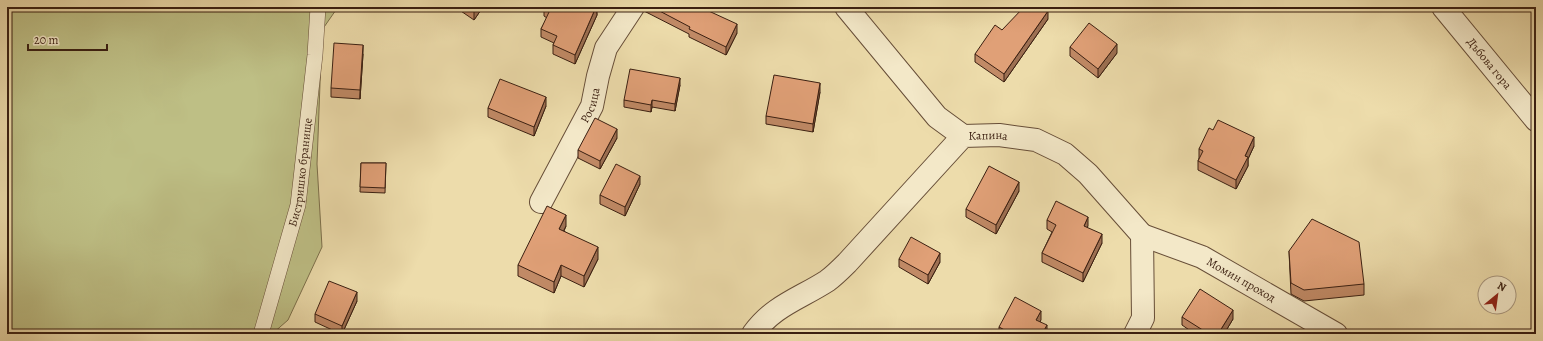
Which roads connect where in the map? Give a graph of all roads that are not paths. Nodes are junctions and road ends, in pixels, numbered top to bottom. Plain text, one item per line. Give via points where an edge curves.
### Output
1 (318, 7) edge
2 (633, 7) edge
3 (847, 7) edge
4 (1443, 7) edge
5 (1536, 120) edge
6 (963, 136) junction
7 (541, 202) dead end
8 (1142, 235) junction
9 (261, 334) edge
10 (753, 334) edge
11 (1135, 334) edge
12 (1336, 334) edge

1 - 9 lane, Бистришко бранище via 298,205
2 - 7 street, Росица via 606,48 592,106
3 - 6 street via 937,117
4 - 5 street, Дъбова гора
6 - 8 street, Капина via 999,135 1036,140 1065,154 1088,174
6 - 10 street, Капина via 828,280 778,308
8 - 11 street via 1143,318
8 - 12 street, Момин проход via 1202,257

